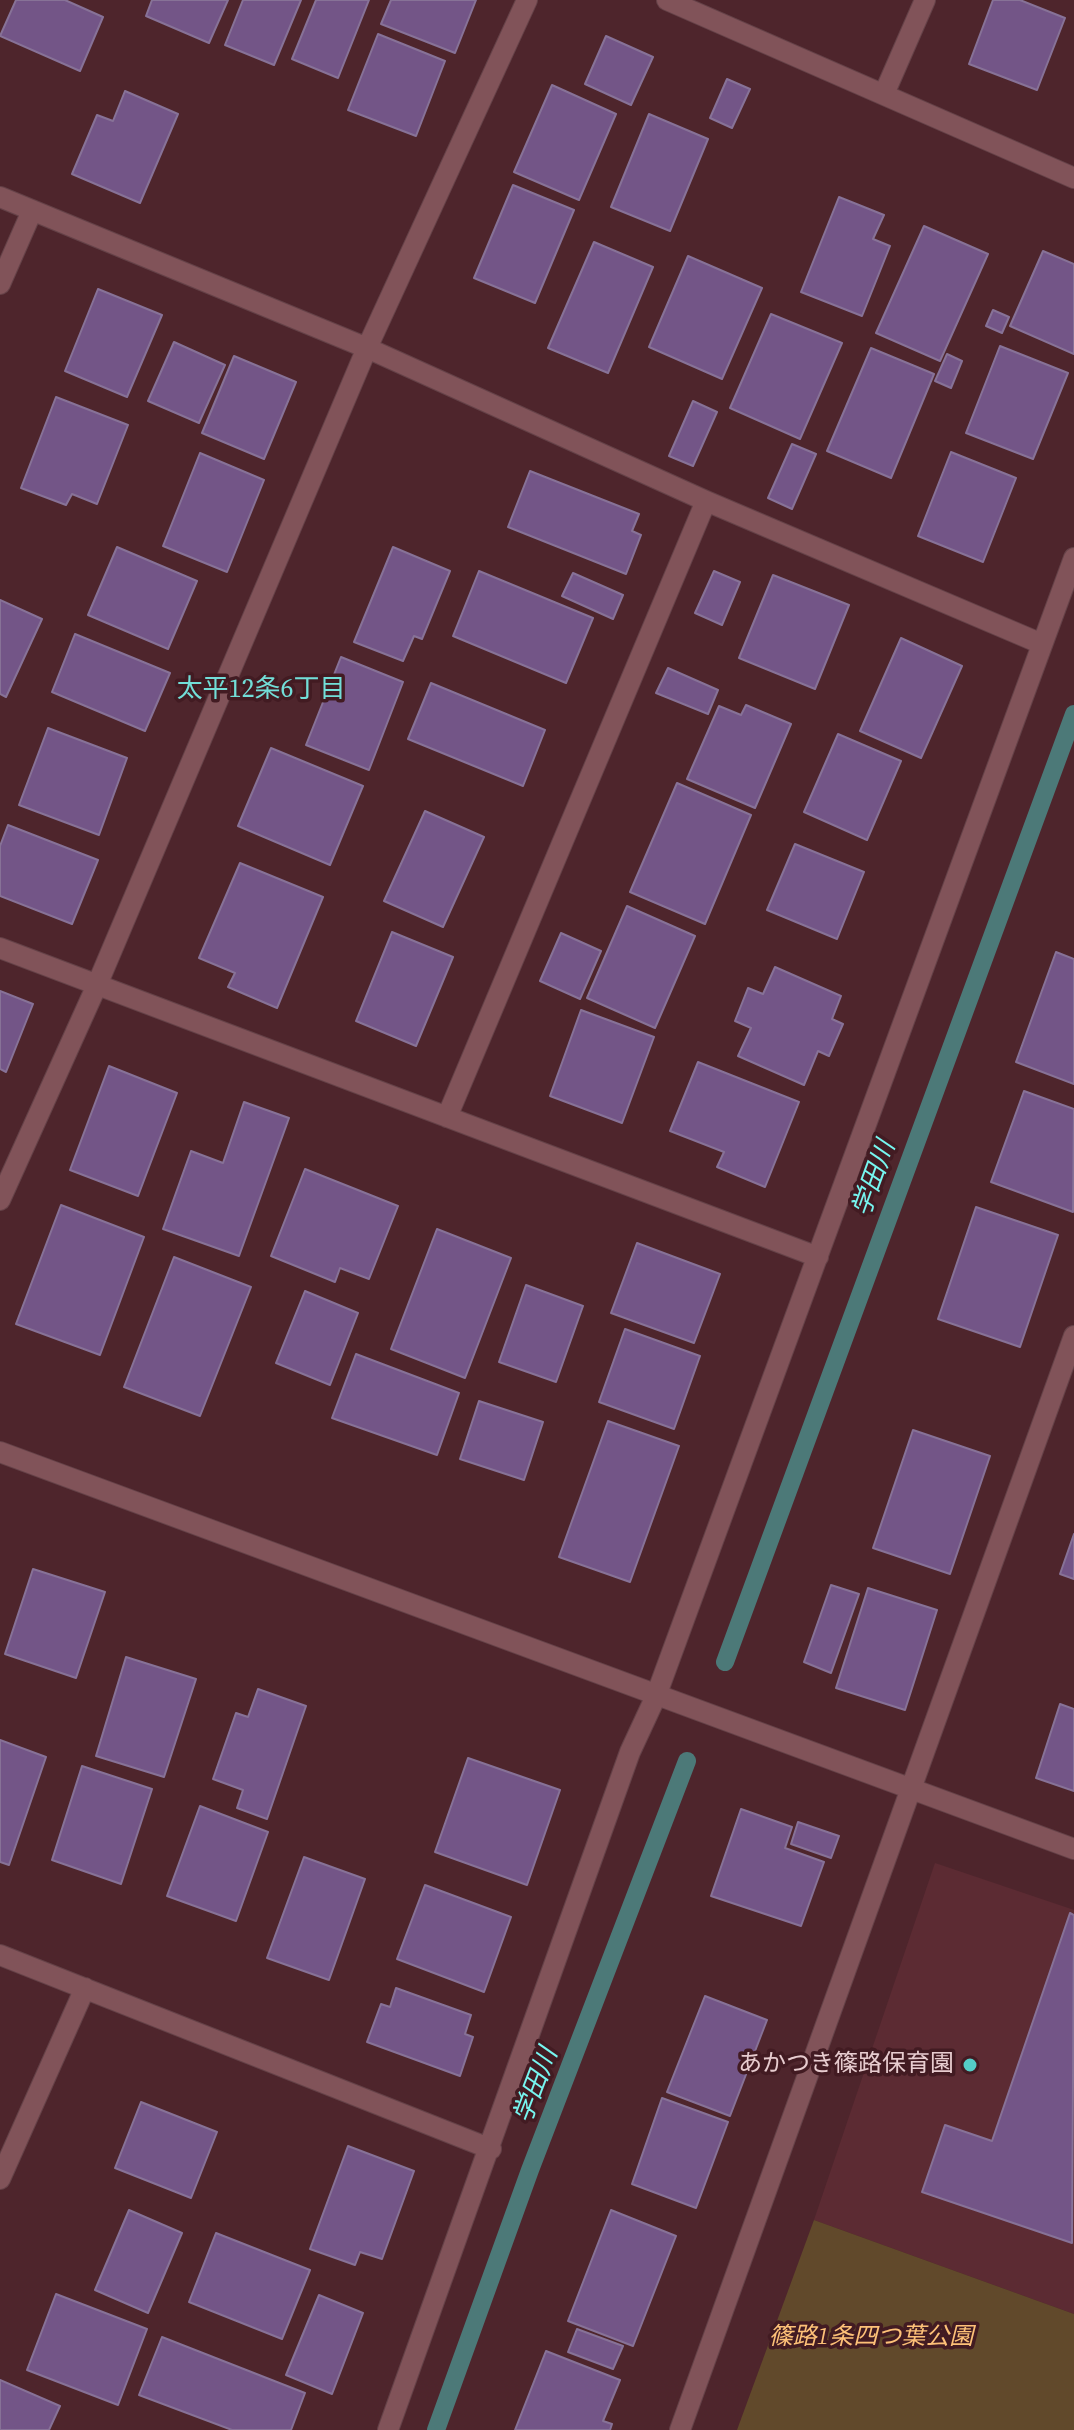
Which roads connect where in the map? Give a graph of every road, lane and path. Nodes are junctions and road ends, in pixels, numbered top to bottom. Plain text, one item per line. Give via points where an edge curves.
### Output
1 (527, 0) edge
2 (667, 0) edge
3 (925, 0) edge
4 (884, 94) junction
5 (1074, 178) edge
6 (0, 197) edge
7 (32, 211) junction
8 (0, 284) edge
9 (367, 348) junction
10 (706, 501) junction
11 (1074, 558) edge
12 (1042, 644) junction
13 (0, 948) edge
14 (97, 985) junction
15 (447, 1117) junction
16 (0, 1200) edge
17 (818, 1257) junction
18 (1074, 1336) edge
19 (0, 1452) edge
20 (656, 1696) junction
21 (912, 1792) junction
22 (1074, 1849) edge
23 (0, 1955) edge
24 (85, 1988) junction
25 (491, 2149) junction
26 (0, 2179) edge
27 (388, 2430) edge
28 (680, 2430) edge

1 - 9 street
2 - 4 street
3 - 4 street
4 - 5 street
6 - 7 street
7 - 8 street
7 - 9 street
9 - 10 street
9 - 14 street
10 - 12 street
10 - 15 street
11 - 12 street
12 - 17 street
13 - 14 street
14 - 15 street
14 - 16 street
15 - 17 street
17 - 20 street
18 - 21 street
19 - 20 street
20 - 21 street
20 - 25 street via 630,1752
21 - 22 street
21 - 28 street
23 - 24 street
24 - 25 street
24 - 26 street
25 - 27 street

